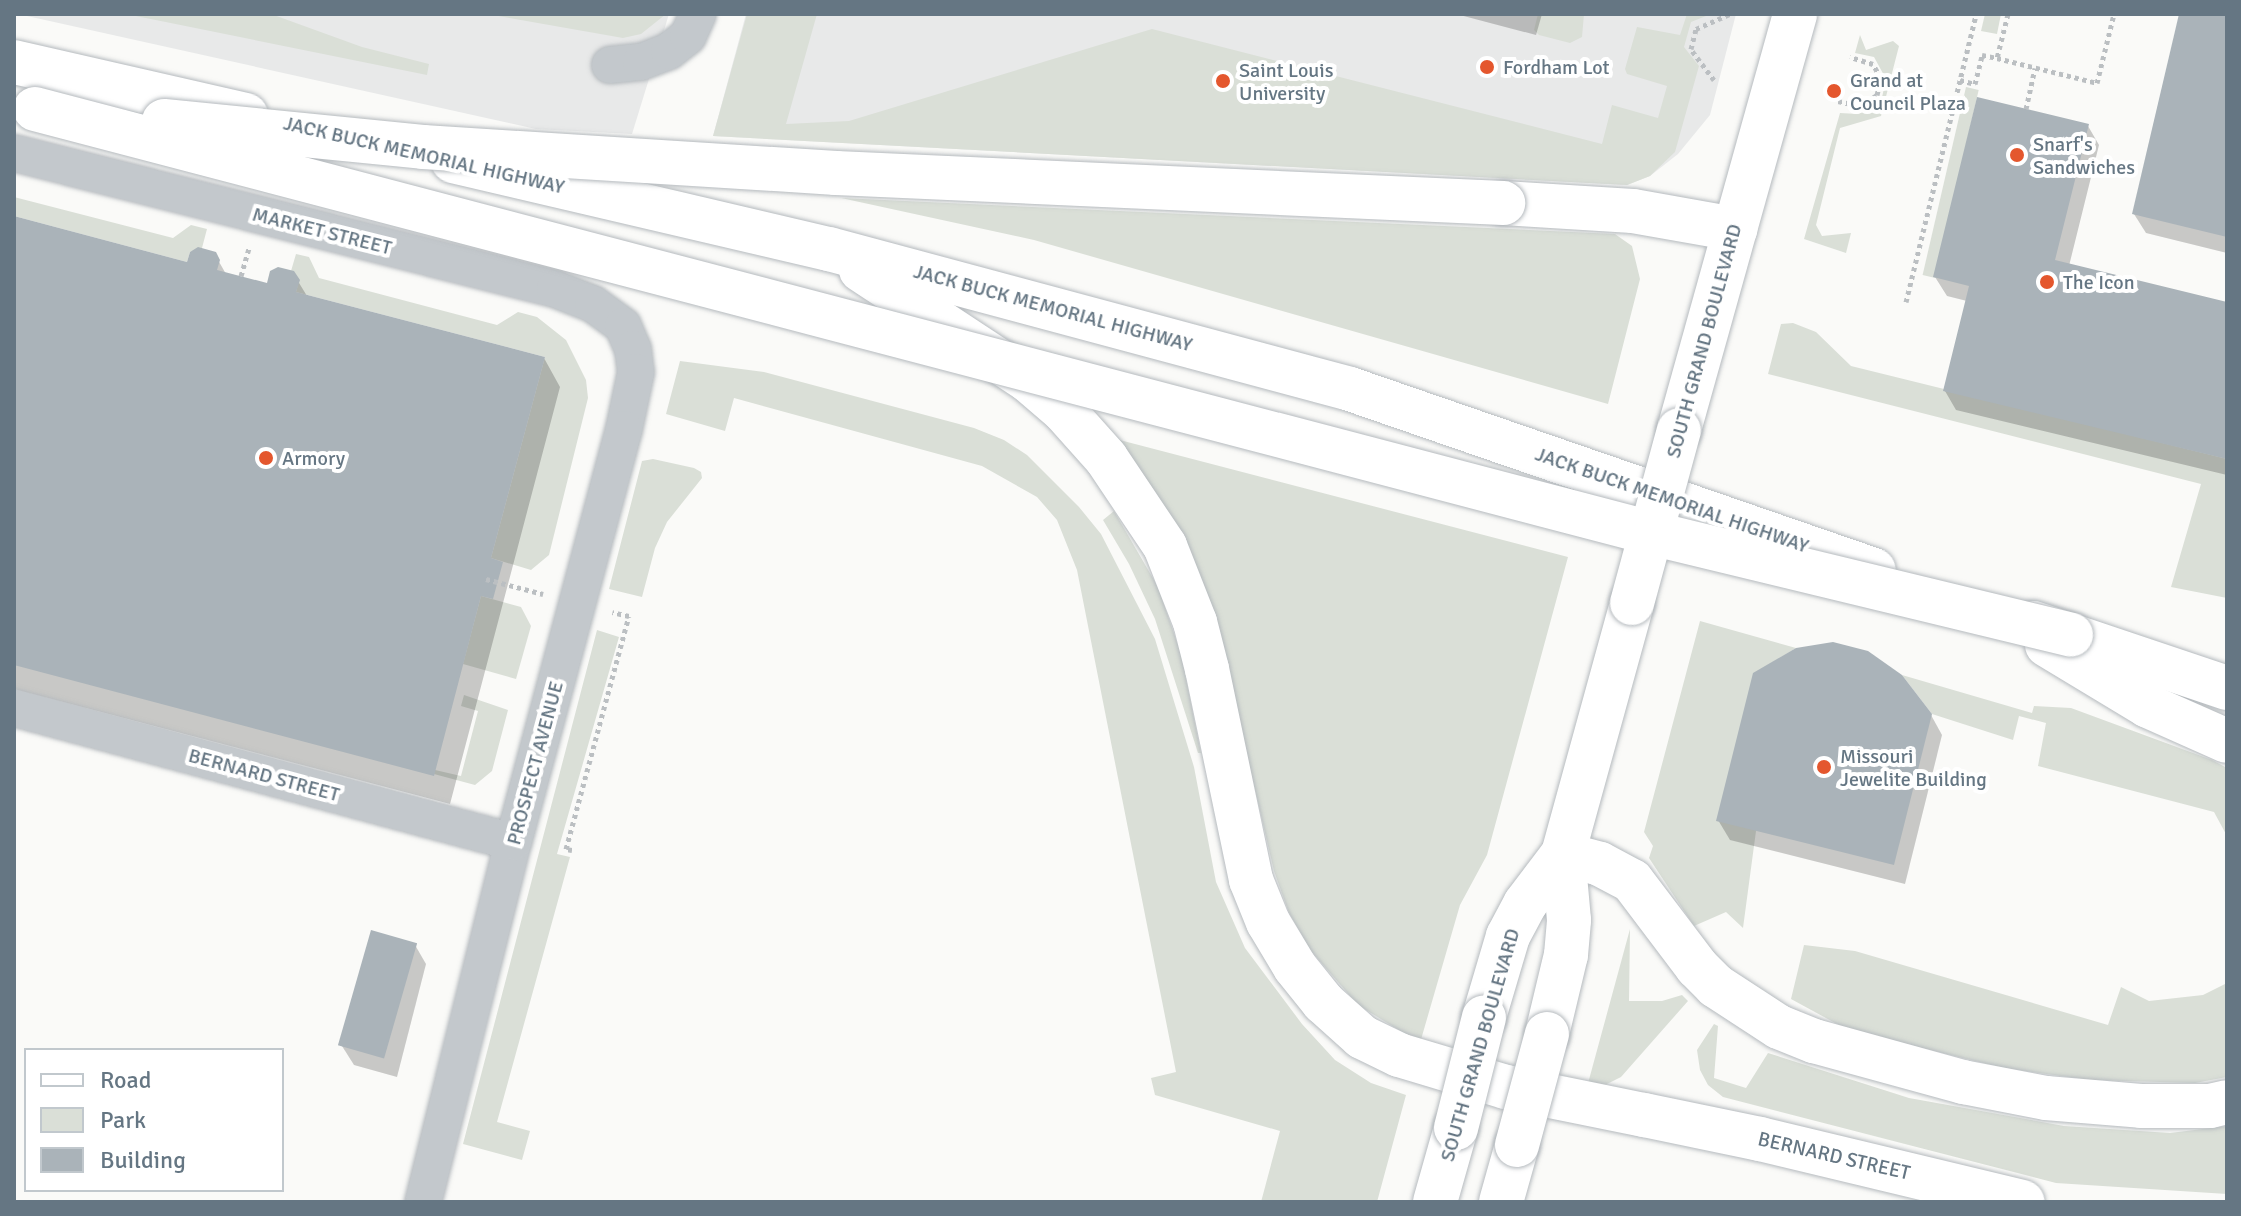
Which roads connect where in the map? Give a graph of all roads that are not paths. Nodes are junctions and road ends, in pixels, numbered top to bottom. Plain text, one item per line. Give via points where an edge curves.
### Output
1 (698, 14) edge
2 (1795, 14) edge
3 (14, 62) edge
4 (610, 65) dead end
5 (24, 106) edge
6 (14, 153) edge
7 (1735, 229) junction
8 (829, 249) junction
9 (623, 326) joint
10 (1987, 607) junction
11 (2227, 670) edge
12 (2227, 688) edge
13 (14, 708) edge
14 (2227, 741) edge
15 (513, 842) junction
16 (1563, 854) junction
17 (2227, 1102) edge
18 (423, 1202) edge
19 (1435, 1202) edge
20 (1501, 1202) edge
21 (2023, 1202) edge

1 - 4 street via 688,36 669,51 641,62
2 - 7 main road, SOUTH GRAND BOULEVARD
3 - 8 main road, JACK BUCK MEMORIAL HIGHWAY
5 - 7 main road, bridge via 423,147 836,173 1503,203 1668,215
5 - 11 main road, JACK BUCK MEMORIAL HIGHWAY, bridge via 1655,534
6 - 9 street, MARKET STREET via 555,289 593,304
7 - 16 main road, SOUTH GRAND BOULEVARD, bridge
8 - 10 main road, JACK BUCK MEMORIAL HIGHWAY via 1350,389
8 - 21 main road, BERNARD STREET via 1028,380 1106,458 1138,504 1165,546 1195,622 1251,880 1268,922 1323,1002 1362,1037 1399,1055 1506,1087 1760,1139
9 - 15 street, PROSPECT AVENUE via 633,349 632,394
10 - 12 main road, JACK BUCK MEMORIAL HIGHWAY
10 - 14 main road via 2148,706
13 - 15 street, BERNARD STREET
15 - 18 street, PROSPECT AVENUE
16 - 17 main road via 1600,864 1632,881 1716,986 1779,1027 1882,1062 2046,1098 2141,1106
16 - 19 main road, SOUTH GRAND BOULEVARD, bridge via 1508,936
16 - 20 main road, SOUTH GRAND BOULEVARD, bridge via 1569,920 1566,955

